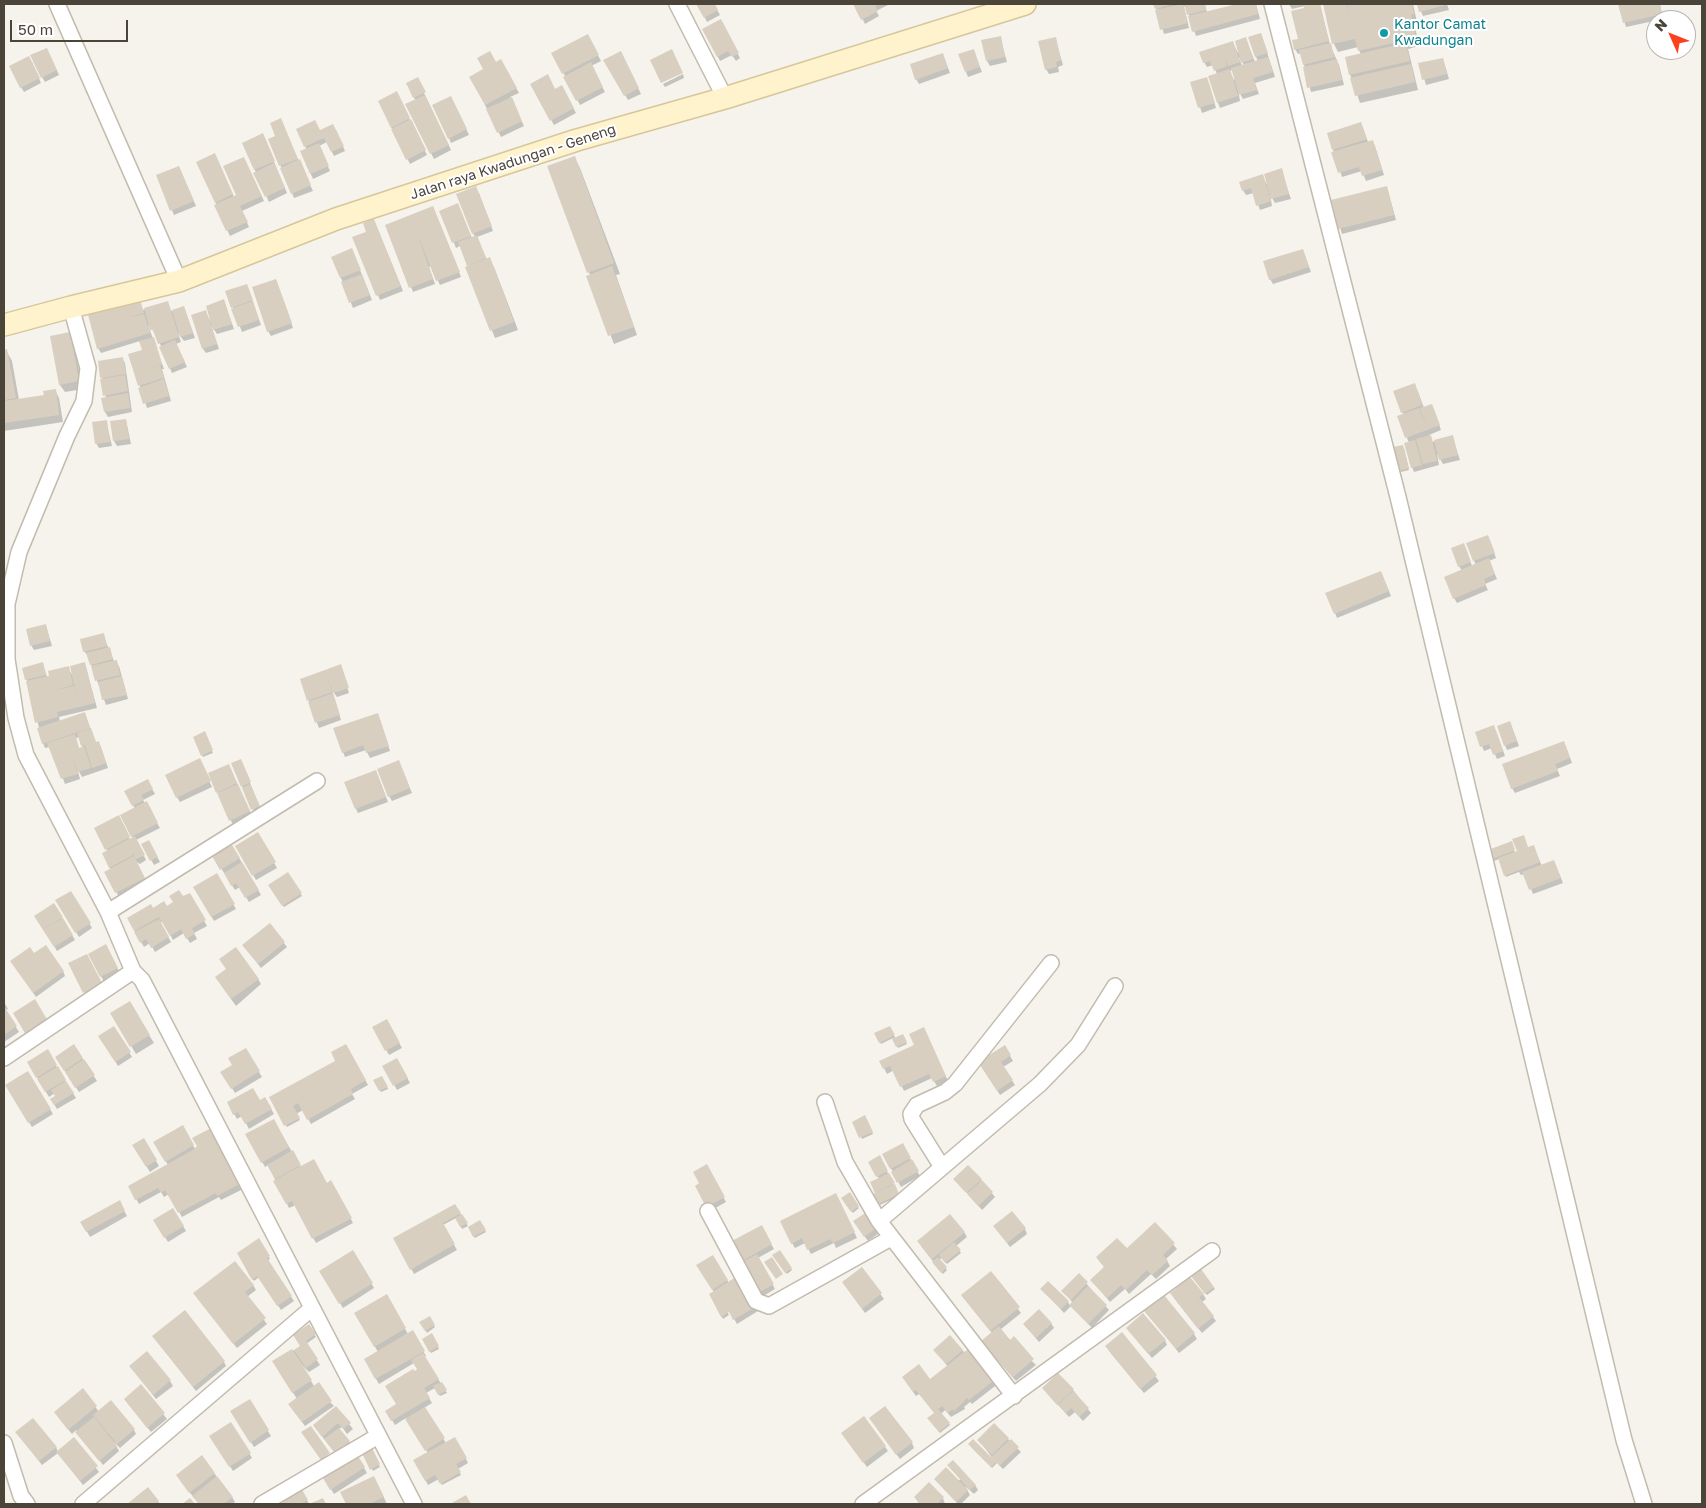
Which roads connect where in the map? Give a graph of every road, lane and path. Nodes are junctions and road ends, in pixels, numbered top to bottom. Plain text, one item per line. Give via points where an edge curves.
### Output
1 (57, 4) edge
2 (677, 4) edge
3 (1025, 4) edge
4 (1272, 4) edge
5 (725, 98) junction
6 (179, 281) junction
7 (71, 307) junction
8 (4, 325) edge
9 (317, 781) dead end
10 (108, 912) junction
11 (1051, 963) dead end
12 (133, 972) junction
13 (1115, 986) dead end
14 (4, 1058) edge
15 (825, 1102) dead end
16 (942, 1167) junction
17 (708, 1211) dead end
18 (879, 1221) junction
19 (892, 1238) junction
20 (1212, 1251) dead end
21 (312, 1308) junction
22 (1014, 1396) junction
23 (378, 1436) junction
24 (4, 1443) edge
25 (27, 1504) edge
26 (83, 1504) edge
27 (262, 1504) edge
28 (414, 1504) edge
29 (863, 1504) edge
30 (1644, 1504) edge

1 - 6 street
2 - 5 street
3 - 5 main road, Jalan raya Kwadungan - Geneng
4 - 30 street via 1398,497 1624,1440
5 - 6 main road, Jalan raya Kwadungan - Geneng via 578,140 336,219
6 - 7 main road, Jalan raya Kwadungan - Geneng
7 - 8 main road, Jalan raya Kwadungan - Geneng
7 - 10 street via 88,368 84,401 19,552 7,604 7,659 16,718 26,755
9 - 10 street
10 - 12 street
11 - 16 street via 955,1084 913,1109 912,1119
12 - 14 street
12 - 21 street via 142,980
13 - 16 street via 1065,1060
15 - 18 street via 845,1162
16 - 18 street
17 - 19 street via 756,1301 769,1306
18 - 19 street
19 - 22 street
20 - 22 street
21 - 23 street
21 - 26 street
22 - 29 street
23 - 27 street
23 - 28 street
24 - 25 street via 21,1496

